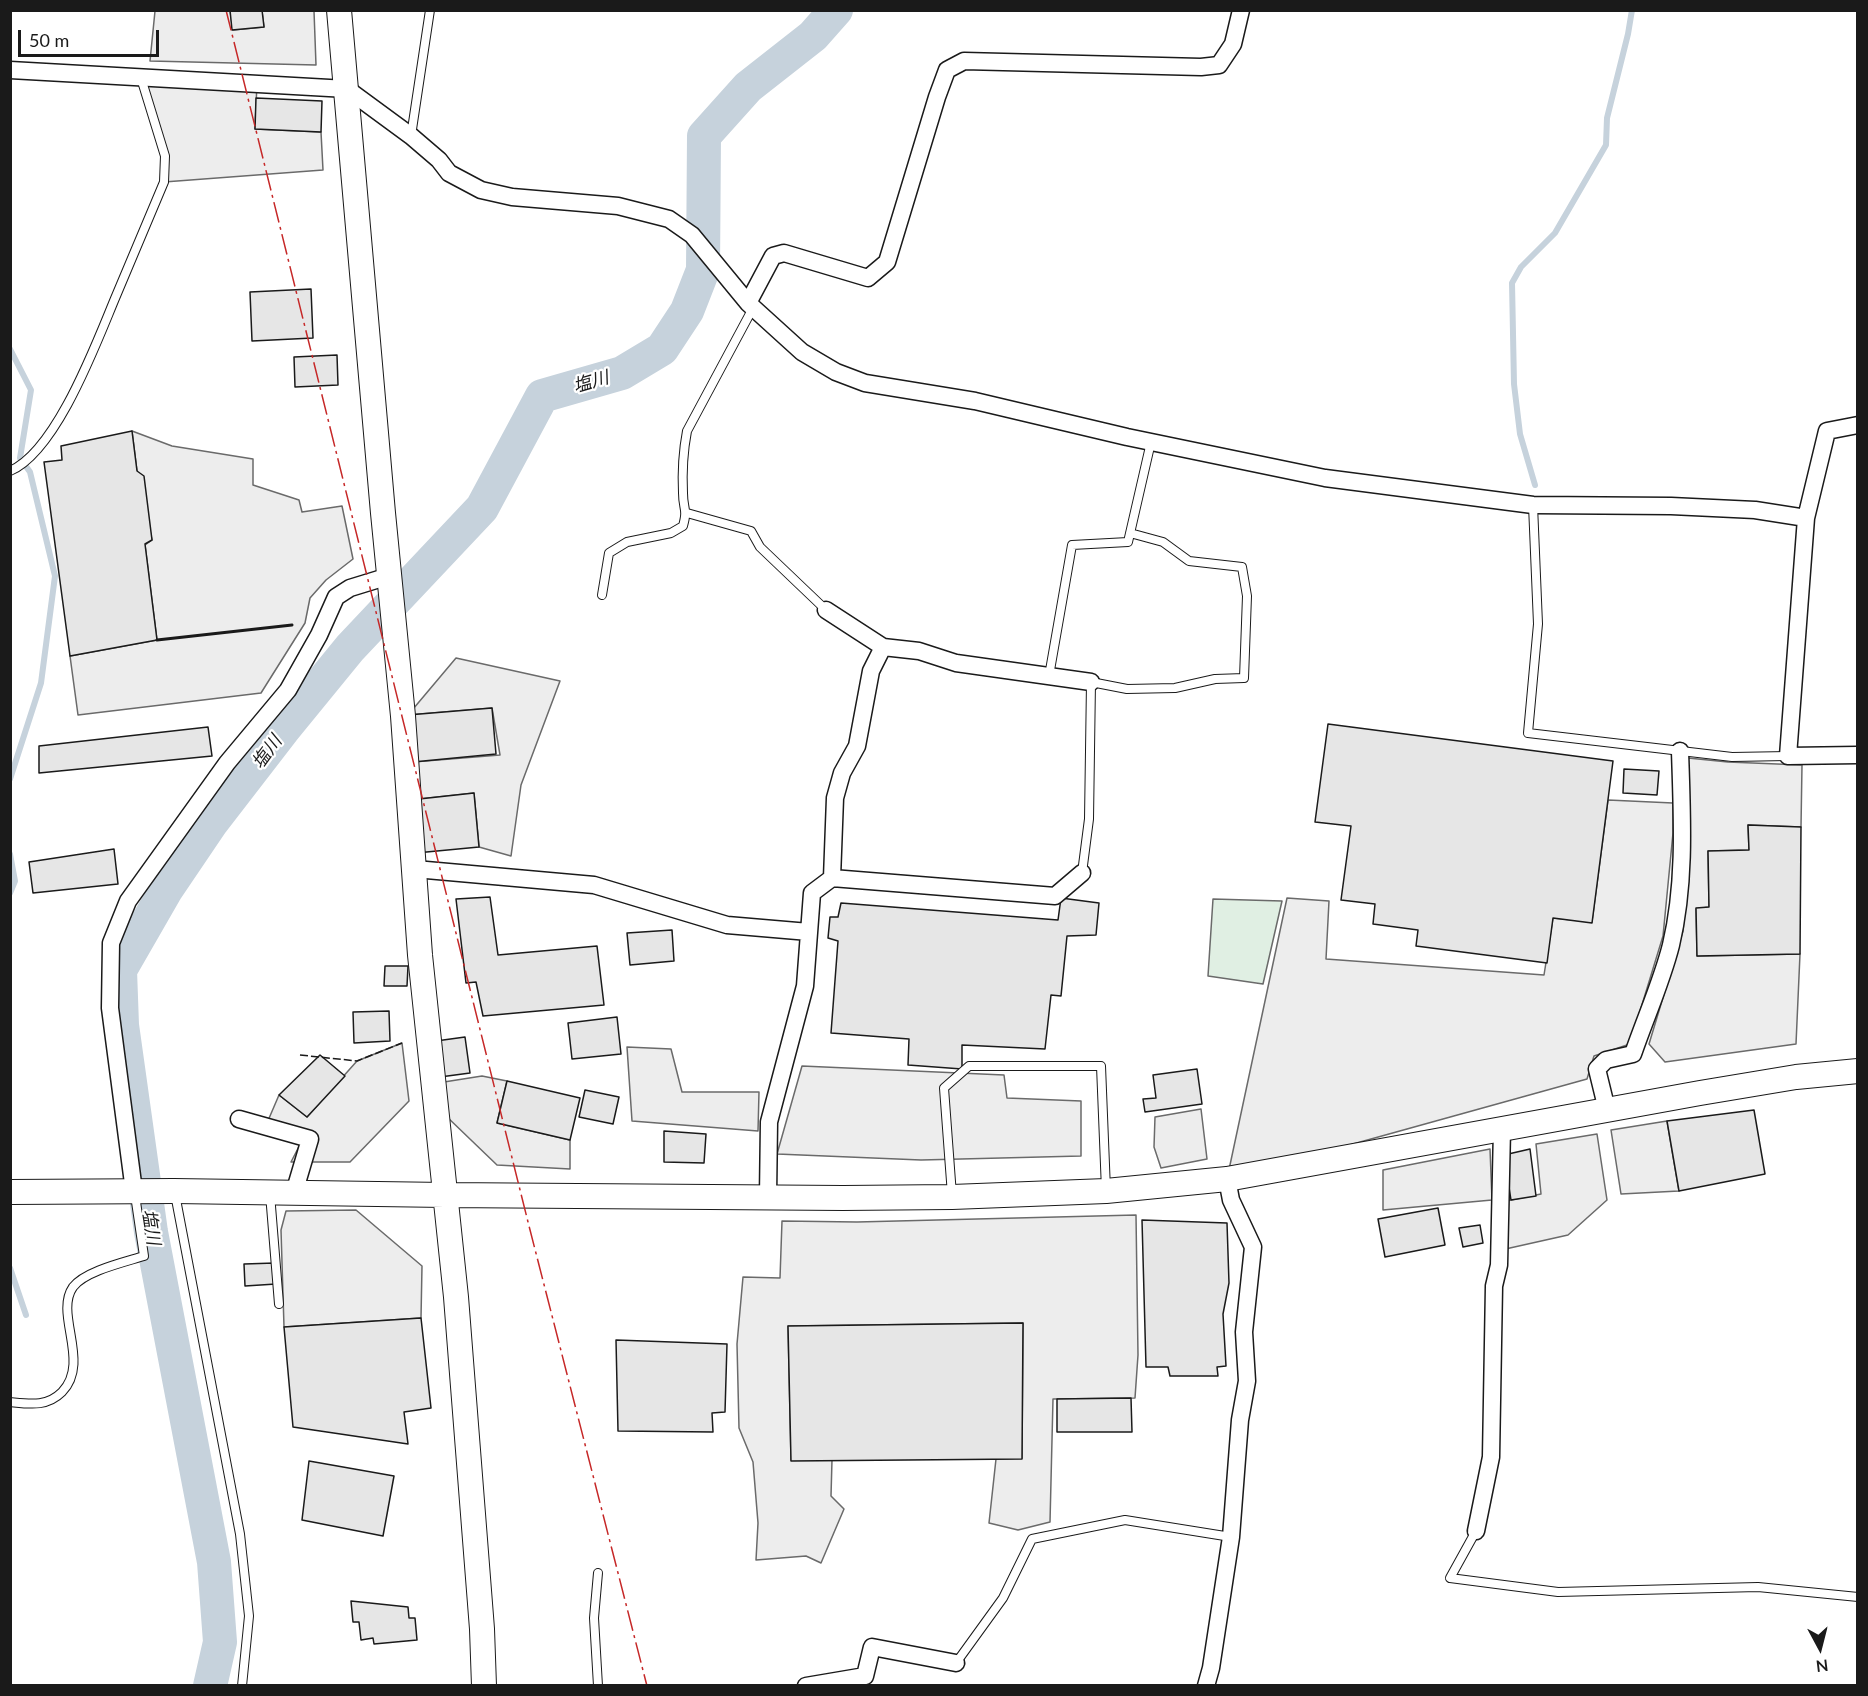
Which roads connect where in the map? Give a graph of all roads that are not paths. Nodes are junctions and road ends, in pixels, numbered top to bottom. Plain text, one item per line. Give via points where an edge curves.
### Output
1 (339, 10) edge
2 (430, 10) edge
3 (1241, 10) edge
4 (10, 70) edge
5 (141, 78) junction
6 (346, 89) junction
7 (411, 136) junction
8 (750, 306) junction
9 (1857, 425) edge
10 (1151, 442) junction
11 (14, 469) edge
12 (1533, 505) junction
13 (687, 513) junction
14 (1806, 518) junction
15 (1130, 533) junction
16 (389, 576) junction
17 (602, 595) dead end
18 (826, 610) joint
19 (883, 647) junction
20 (1049, 676) junction
21 (1092, 682) junction
22 (1680, 751) junction
23 (1857, 755) edge
24 (1788, 756) junction
25 (415, 869) junction
26 (1082, 873) joint
27 (832, 878) junction
28 (809, 932) junction
29 (1857, 1071) edge
30 (1607, 1110) junction
31 (239, 1119) dead end
32 (1502, 1129) junction
33 (1227, 1179) junction
34 (134, 1191) junction
35 (174, 1191) junction
36 (1106, 1191) junction
37 (10, 1192) edge
38 (282, 1192) junction
39 (445, 1195) junction
40 (768, 1197) junction
41 (952, 1197) junction
42 (279, 1304) dead end
43 (10, 1402) edge
44 (1476, 1531) joint
45 (1231, 1537) junction
46 (598, 1573) dead end
47 (1857, 1597) edge
48 (956, 1663) joint
49 (242, 1686) edge
50 (484, 1686) edge
51 (598, 1686) edge
52 (806, 1686) edge
53 (1206, 1686) edge

1 - 6 street
2 - 7 lane
3 - 8 street via 1233,44 1219,65 964,62 947,70 887,262 868,278 784,253 773,256
4 - 5 street
5 - 6 street
5 - 11 lane via 165,156 164,182 84,372 60,418 30,458
6 - 7 street
6 - 16 street
7 - 8 street via 449,173 481,190 512,197 618,206 669,219 692,236
8 - 10 street via 802,352 865,383 975,401
8 - 13 lane via 687,431 682,497
9 - 14 street via 1827,431
10 - 12 street via 1325,478
10 - 15 lane
12 - 14 street via 1755,510
12 - 22 lane via 1538,624 1528,733
13 - 17 lane via 683,526 670,533 627,542 609,553
13 - 18 lane via 751,531 760,547
14 - 24 street
15 - 20 lane via 1128,542 1072,545
15 - 21 lane via 1163,542 1190,561 1242,567 1246,596 1244,678 1215,679 1175,688 1127,689
16 - 25 street
16 - 34 street via 350,588 336,597 288,690 227,764 128,901 111,944 110,1008
18 - 19 street
19 - 20 street via 919,651 956,663
19 - 27 street via 871,671 857,746 842,772 835,798
20 - 21 street
21 - 26 lane via 1089,819
22 - 24 lane via 1732,757
22 - 30 street via 1682,824 1671,945 1633,1054 1606,1060 1597,1069
23 - 24 street
25 - 28 street via 594,885 727,925
25 - 39 street
26 - 27 street via 1055,896
27 - 28 street via 812,893
28 - 40 street via 805,986 769,1122
29 - 30 street via 1796,1077
30 - 32 street
31 - 38 street via 310,1139
32 - 33 street
32 - 44 street via 1491,1457
33 - 36 street
33 - 45 street via 1231,1200 1253,1247 1244,1332 1247,1381
34 - 35 street
34 - 37 street
34 - 43 lane via 144,1256 93,1273 74,1286 67,1299 74,1364 69,1384 54,1400 37,1405
35 - 38 street
35 - 49 lane via 240,1534 249,1616
36 - 41 street
36 - 41 lane via 1101,1066 969,1066 944,1088
38 - 39 street
38 - 42 lane
39 - 40 street
39 - 50 street
40 - 41 street
44 - 47 lane via 1450,1578 1558,1592 1758,1587
45 - 48 lane via 1125,1520 1032,1539 1003,1598
45 - 53 street
46 - 51 lane via 594,1618
48 - 52 street via 872,1647 865,1676

